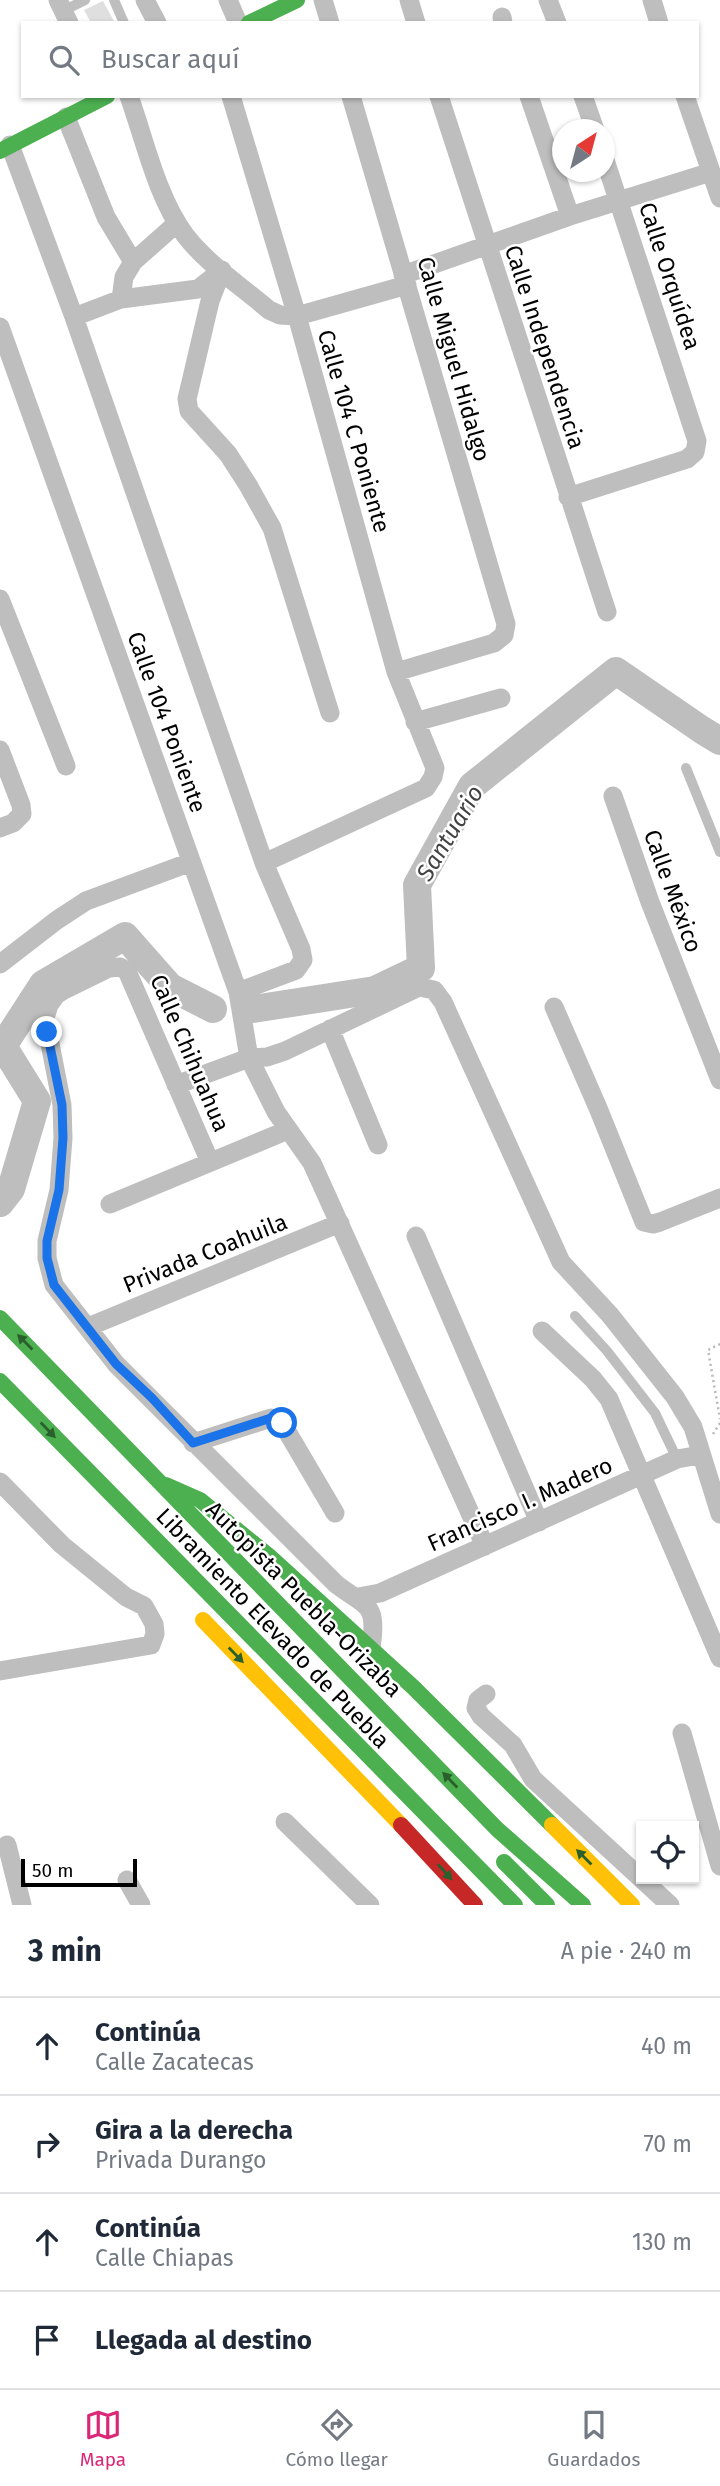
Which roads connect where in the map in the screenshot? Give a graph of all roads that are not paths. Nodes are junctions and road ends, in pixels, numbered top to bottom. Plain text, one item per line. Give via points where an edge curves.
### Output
1 (85, 0) edge
2 (114, 0) edge
3 (145, 0) edge
4 (228, 0) edge
5 (297, 0) edge
6 (323, 0) edge
7 (409, 0) edge
8 (548, 0) edge
9 (652, 0) edge
10 (63, 11) edge
11 (123, 21) edge
12 (156, 21) edge
13 (237, 21) edge
14 (254, 21) edge
15 (329, 21) edge
16 (415, 21) edge
17 (555, 21) edge
18 (658, 21) edge
19 (103, 98) edge
20 (130, 98) edge
21 (231, 98) edge
22 (352, 98) edge
23 (440, 98) edge
24 (530, 98) edge
25 (584, 98) edge
26 (686, 98) edge
27 (66, 117) junction
28 (591, 119) edge
29 (5, 148) edge
30 (711, 172) junction
31 (613, 182) edge
32 (720, 198) edge
33 (620, 201) junction
34 (570, 216) junction
35 (177, 223) junction
36 (487, 247) junction
37 (133, 261) junction
38 (222, 270) junction
39 (405, 280) junction
40 (121, 299) junction
41 (297, 316) junction
42 (75, 317) junction
43 (0, 327) edge
44 (568, 497) junction
45 (0, 599) edge
46 (607, 612) dead end
47 (396, 672) junction
48 (501, 698) dead end
49 (330, 713) dead end
50 (415, 722) junction
51 (0, 750) edge
52 (65, 766) dead end
53 (686, 768) dead end
54 (613, 796) dead end
55 (0, 828) edge
56 (720, 852) edge
57 (191, 862) junction
58 (264, 863) junction
59 (0, 964) edge
60 (238, 992) junction
61 (554, 1007) dead end
62 (330, 1029) junction
63 (249, 1058) junction
64 (720, 1080) edge
65 (176, 1085) junction
66 (288, 1130) junction
67 (378, 1145) dead end
68 (210, 1162) junction
69 (720, 1198) edge
70 (110, 1204) dead end
71 (340, 1223) junction
72 (416, 1236) dead end
73 (575, 1316) dead end
74 (0, 1318) edge
75 (88, 1326) junction
76 (542, 1331) dead end
77 (0, 1381) edge
78 (193, 1443) junction
79 (700, 1455) junction
80 (677, 1459) junction
81 (642, 1476) junction
82 (156, 1481) junction
83 (0, 1482) edge
84 (91, 1498) dead end
85 (335, 1513) dead end
86 (720, 1514) edge
87 (539, 1522) junction
88 (485, 1546) junction
89 (358, 1597) junction
90 (195, 1612) dead end
91 (371, 1648) junction
92 (720, 1658) edge
93 (0, 1671) edge
94 (486, 1694) dead end
95 (682, 1733) dead end
96 (285, 1822) dead end
97 (7, 1845) dead end
98 (494, 1851) dead end
99 (720, 1866) edge
100 (127, 1880) dead end
101 (22, 1905) edge
102 (141, 1905) edge
103 (370, 1905) edge
104 (475, 1905) edge
105 (495, 1905) edge
106 (516, 1905) edge
107 (547, 1905) edge
108 (583, 1905) edge
109 (632, 1905) edge
110 (670, 1905) edge

1 - 10 lane
2 - 11 lane
3 - 12 street
4 - 13 street
5 - 14 main road
6 - 15 street
7 - 16 street
8 - 17 street
9 - 18 street
19 - 27 main road
20 - 35 street
21 - 41 street, Calle 104 C Poniente
22 - 39 street, Calle Miguel Hidalgo
23 - 36 street, Calle Independencia
24 - 34 street
25 - 28 street
26 - 30 street
27 - 29 main road
27 - 37 street via 106,217
29 - 42 street
30 - 32 street
30 - 33 street
31 - 33 street, Calle Orquídea
33 - 34 street
33 - 44 street, Calle Orquídea via 697,441 695,452 687,459
34 - 36 street
35 - 37 street
35 - 38 street via 197,249
36 - 39 street
36 - 44 street, Calle Independencia
37 - 40 street via 124,277
38 - 40 street via 198,289
38 - 41 street via 268,310
38 - 49 street via 187,399 189,411 228,454 272,528
39 - 41 street
39 - 47 street, Calle Miguel Hidalgo via 506,624 504,635 495,643
40 - 42 street
41 - 47 street, Calle 104 C Poniente
42 - 58 street
43 - 57 street, Calle 104 Poniente
44 - 46 street, Calle Independencia
45 - 52 street
47 - 50 street, Calle 104 C Poniente
48 - 50 street
50 - 58 street, Calle 104 C Poniente via 435,768 426,788
51 - 55 street via 22,814
53 - 56 lane
54 - 64 street, Calle México
57 - 59 street via 86,901
57 - 60 street, Calle 104 Poniente
58 - 60 street via 303,960 296,970
60 - 63 street, Calle 104 Poniente
61 - 69 street via 644,1222 660,1222
62 - 63 street via 285,1051
62 - 67 street
62 - 79 street via 419,987 434,990 561,1262 675,1397 693,1427
63 - 65 street
63 - 66 street, Calle 104 Poniente
65 - 68 street, Calle Chihuahua
65 - 75 street, Calle Chihuahua via 127,971 109,968 56,995 49,1005 45,1018 62,1105 63,1138 47,1258 54,1285
66 - 68 street
66 - 71 street, Calle 104 Poniente via 312,1163
68 - 70 street
71 - 75 street, Privada Coahuila
71 - 88 street, Calle 104 Poniente
72 - 87 street
73 - 80 lane via 655,1413
82 -> 74 main road, Autopista Puebla-Orizaba
75 - 78 street via 116,1364
76 - 81 street via 609,1399
77 -> 106 main road, Libramiento Elevado de Puebla
78 - 85 street via 271,1418 282,1423
78 - 89 street via 335,1584
79 - 80 street, Francisco I. Madero
79 - 86 street
80 - 81 street, Francisco I. Madero
81 - 87 street, Francisco I. Madero
81 - 92 street
82 - 91 main road via 200,1500
108 -> 82 main road, Autopista Puebla-Orizaba via 497,1829
83 - 93 street via 62,1545 126,1597 144,1606 155,1634 151,1645
84 - 105 main road via 148,1544
87 - 88 street, Francisco I. Madero
88 - 89 street, Francisco I. Madero via 380,1593
89 - 91 street via 375,1622
90 -> 104 main road
109 -> 91 main road
94 - 110 street via 476,1708 513,1745 533,1779
95 - 99 street
96 - 103 street
97 - 101 street
98 - 107 main road
100 - 102 street

